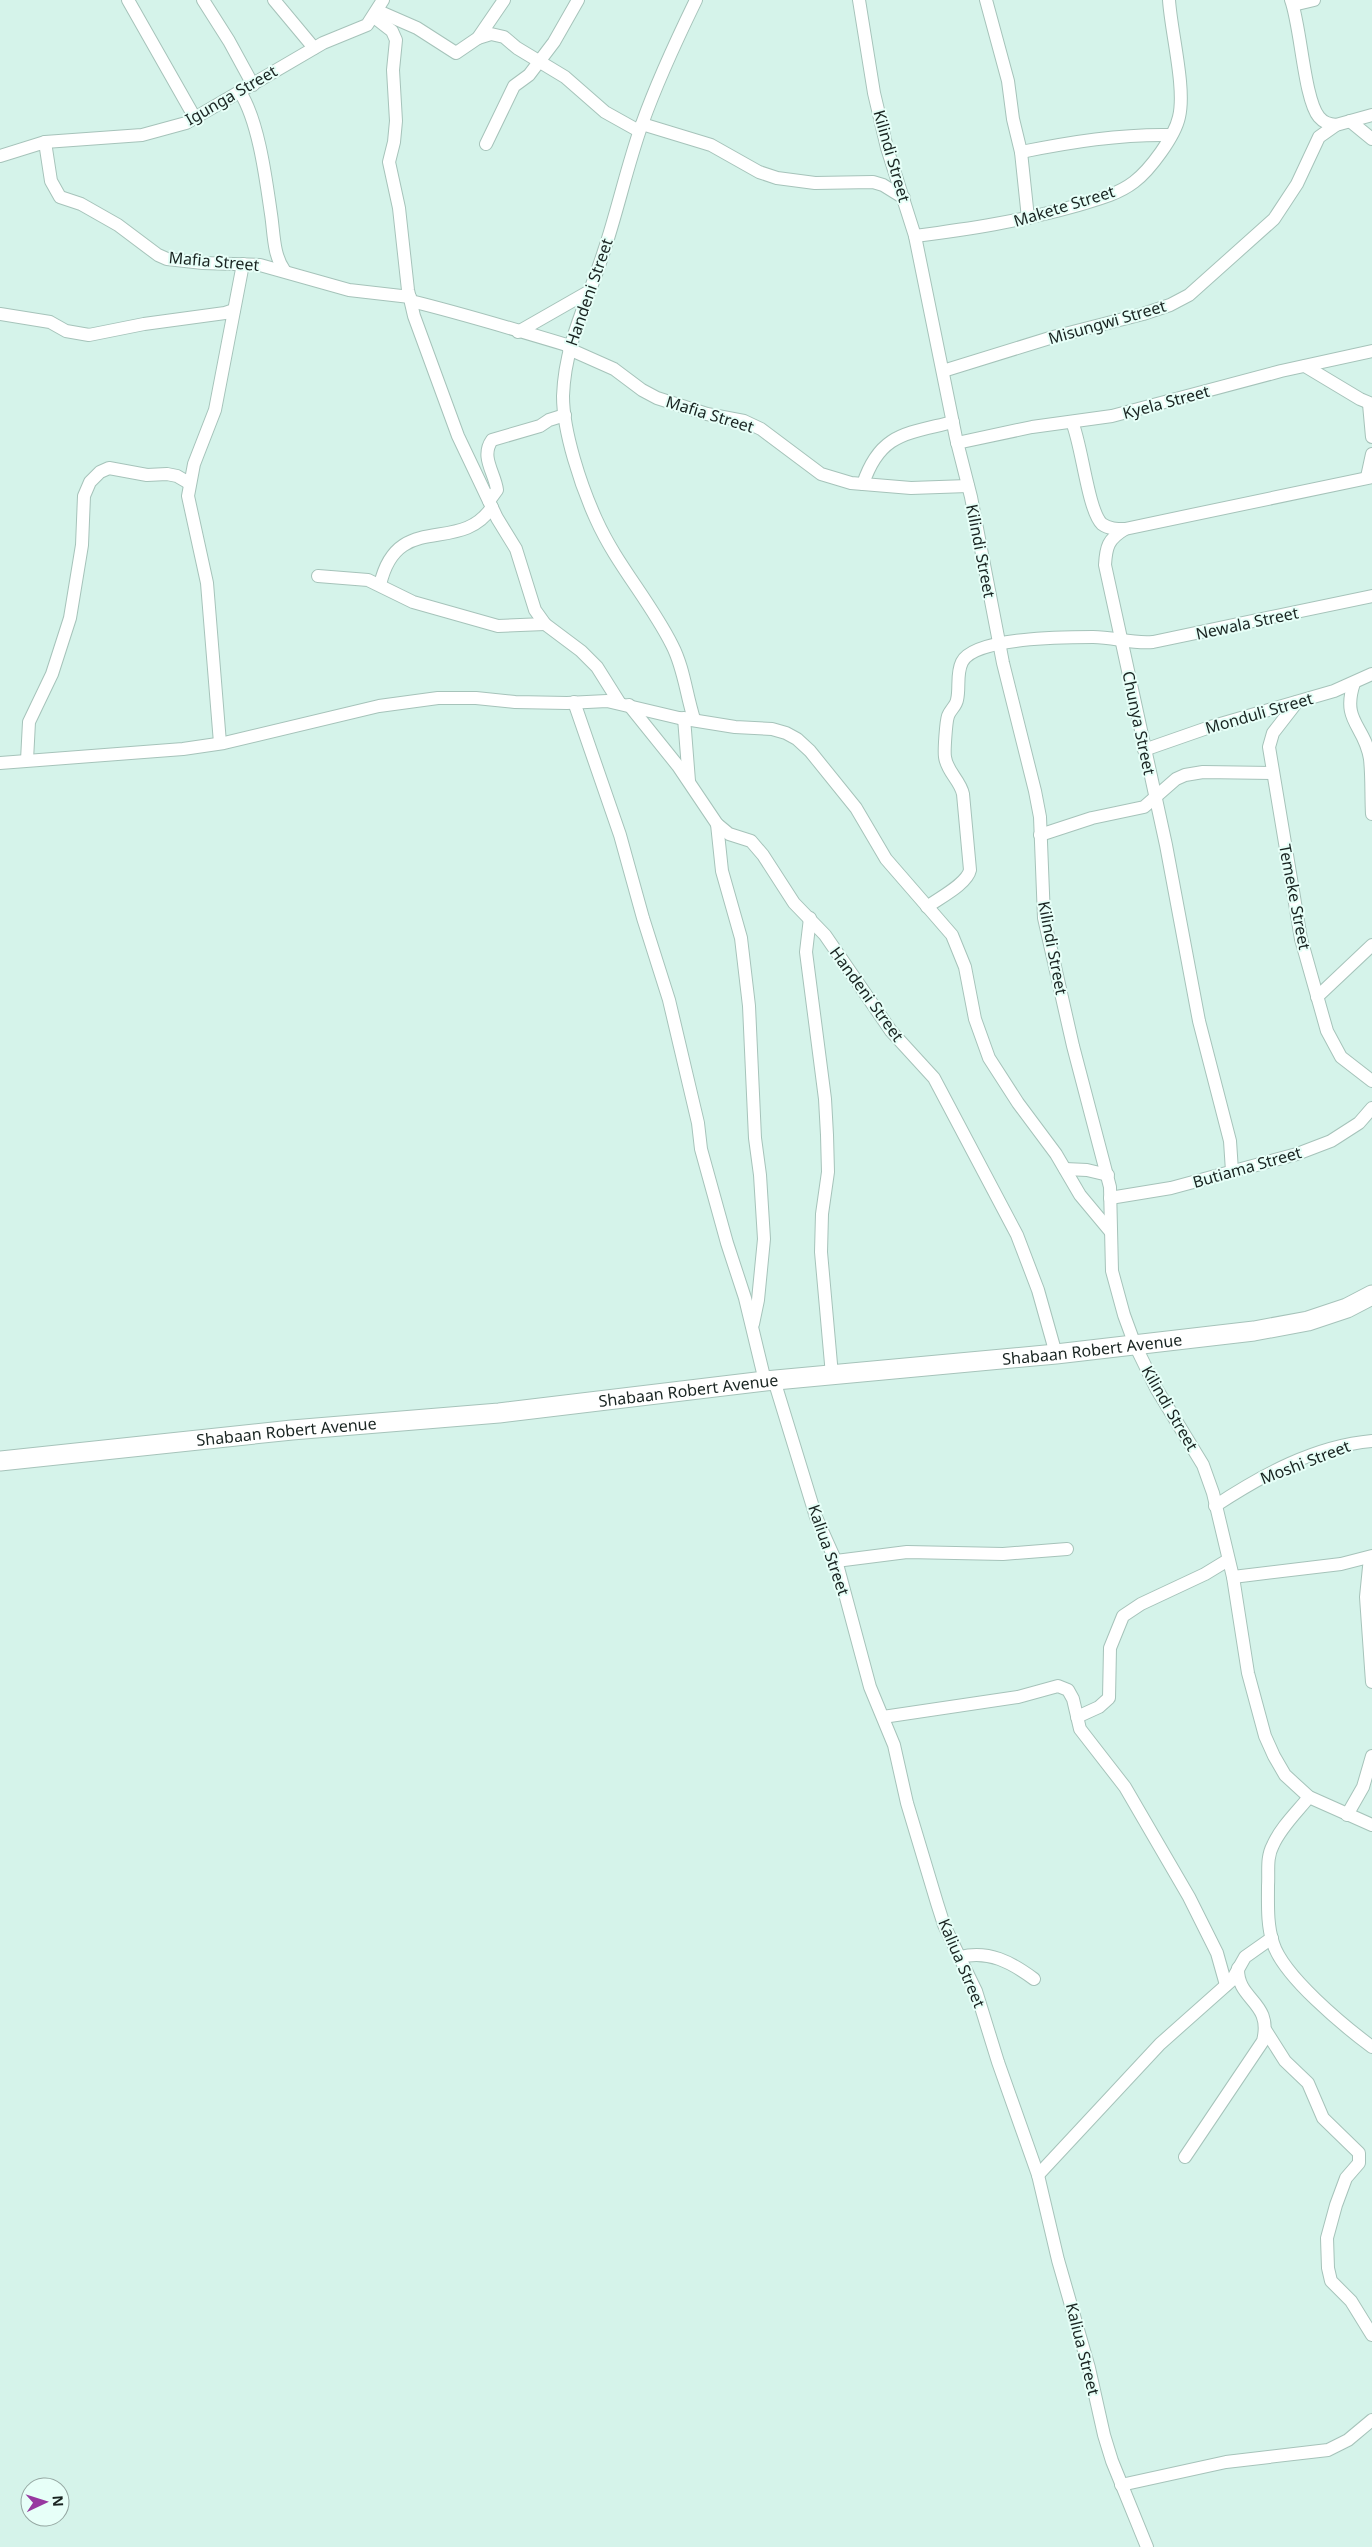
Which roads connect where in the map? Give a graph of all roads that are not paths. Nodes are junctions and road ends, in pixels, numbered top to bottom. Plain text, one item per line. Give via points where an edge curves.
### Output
1 (128, 0) edge
2 (203, 0) edge
3 (274, 0) edge
4 (504, 0) edge
5 (578, 0) edge
6 (696, 0) edge
7 (859, 0) edge
8 (986, 0) edge
9 (1169, 0) edge
10 (1314, 0) edge
11 (1292, 2) edge
12 (378, 9) edge
13 (478, 38) junction
14 (314, 48) junction
15 (540, 60) junction
16 (253, 85) junction
17 (240, 92) junction
18 (1372, 115) edge
19 (195, 118) junction
20 (1350, 121) junction
21 (1336, 126) junction
22 (641, 128) junction
23 (1171, 135) junction
24 (1372, 139) edge
25 (44, 142) junction
26 (486, 144) dead end
27 (1021, 152) junction
28 (0, 156) edge
29 (904, 198) junction
30 (1028, 218) junction
31 (914, 236) junction
32 (243, 264) junction
33 (284, 270) junction
34 (588, 292) junction
35 (410, 299) junction
36 (234, 310) junction
37 (0, 314) edge
38 (518, 332) junction
39 (570, 348) junction
40 (1372, 351) edge
41 (1305, 366) junction
42 (943, 372) junction
43 (1371, 404) edge
44 (565, 415) junction
45 (1087, 420) junction
46 (953, 422) junction
47 (1072, 422) junction
48 (1372, 437) edge
49 (1079, 441) junction
50 (957, 443) junction
51 (1372, 454) edge
52 (1369, 477) edge
53 (189, 483) junction
54 (863, 484) junction
55 (968, 486) junction
56 (490, 504) junction
57 (1125, 529) junction
58 (318, 576) dead end
59 (380, 585) junction
60 (1372, 596) edge
61 (545, 624) junction
62 (1121, 639) junction
63 (999, 642) junction
64 (1372, 674) edge
65 (1354, 683) junction
66 (574, 702) junction
67 (1297, 702) junction
68 (624, 703) junction
69 (689, 719) junction
70 (220, 743) junction
71 (1144, 750) junction
72 (27, 760) junction
73 (0, 763) edge
74 (1272, 773) junction
75 (690, 784) junction
76 (1155, 798) junction
77 (1134, 810) junction
78 (1372, 814) edge
79 (717, 824) junction
80 (1161, 824) junction
81 (1040, 835) junction
82 (927, 907) junction
83 (810, 918) junction
84 (1372, 945) edge
85 (1317, 997) junction
86 (1372, 1081) edge
87 (1372, 1108) edge
88 (1065, 1169) junction
89 (1232, 1172) junction
90 (1108, 1175) junction
91 (1110, 1198) junction
92 (1110, 1231) junction
93 (1372, 1295) edge
94 (752, 1328) junction
95 (1135, 1345) junction
96 (1056, 1354) junction
97 (832, 1375) junction
98 (769, 1381) junction
99 (1372, 1441) edge
100 (0, 1461) edge
101 (1215, 1506) junction
102 (1067, 1549) dead end
103 (1371, 1556) edge
104 (1228, 1560) junction
105 (836, 1561) junction
106 (1233, 1577) junction
107 (1372, 1682) edge
108 (883, 1717) junction
109 (1077, 1717) junction
110 (1372, 1756) edge
111 (1309, 1797) junction
112 (1347, 1815) junction
113 (1372, 1825) edge
114 (1272, 1938) junction
115 (960, 1957) junction
116 (1238, 1968) junction
117 (1034, 1979) dead end
118 (1226, 1985) junction
119 (1266, 2030) junction
120 (1372, 2046) edge
121 (1184, 2157) dead end
122 (1038, 2175) junction
123 (1372, 2335) edge
124 (1372, 2420) edge
125 (1121, 2485) junction
126 (1147, 2547) edge

1 - 19 street
2 - 16 street
3 - 14 street
4 - 13 street
5 - 15 street
6 - 22 street, Handeni Street via 668,58
7 - 29 street, Kilindi Street via 874,93 887,148
8 - 27 street via 1008,81
9 - 23 street, Makete Street via 1181,99 1179,118
10 - 11 street
11 - 21 street via 1314,109 1325,123
12 - 13 street via 417,28 456,53
12 - 14 street, Igunga Street via 367,25
12 - 35 street via 396,40 396,121 389,164 399,208
13 - 15 street via 492,34 504,37
14 - 16 street, Igunga Street
15 - 22 street via 605,112
15 - 26 street via 530,75 514,86
16 - 17 street, Igunga Street
17 - 19 street, Igunga Street
17 - 33 street via 268,185 275,246
18 - 20 street, Misungwi Street
19 - 25 street, Igunga Street via 142,135
20 - 21 street, Misungwi Street
20 - 24 street
21 - 42 street, Misungwi Street via 1319,137 1297,184 1274,219 1189,295 1143,314 1053,337
22 - 29 street via 711,145 759,172 777,178 815,183 872,182
22 - 34 street, Handeni Street via 604,252
23 - 27 street via 1134,134 1088,139
23 - 30 street, Makete Street via 1135,182 1097,200
25 - 28 street, Igunga Street
25 - 32 street, Mafia Street via 51,181 60,197 81,204 118,225 152,252 167,259
27 - 30 street
29 - 31 street, Kilindi Street
30 - 31 street, Makete Street
31 - 42 street, Kilindi Street
32 - 33 street, Mafia Street
32 - 36 street
33 - 35 street, Mafia Street via 349,290
34 - 38 street
34 - 39 street, Handeni Street
35 - 38 street, Mafia Street via 476,316
35 - 56 street via 452,419
36 - 37 street via 89,335 66,331 50,322
36 - 53 street via 215,410
38 - 39 street, Mafia Street
39 - 44 street, Handeni Street via 563,398
39 - 54 street, Mafia Street via 614,369 658,398 707,414 744,421 821,474
40 - 41 street, Kyela Street
41 - 43 street
41 - 45 street, Kyela Street via 1140,410
42 - 46 street, Kilindi Street
43 - 48 street
44 - 56 street via 492,440 487,450 497,490
44 - 69 street, Handeni Street via 569,443 596,518 629,579 673,646 686,682
45 - 47 street, Kyela Street
45 - 49 street
46 - 50 street, Kilindi Street
46 - 54 street via 905,435 886,444 874,456
47 - 49 street
47 - 50 street, Kyela Street
49 - 57 street via 1100,522 1115,529
50 - 55 street, Kilindi Street
51 - 52 street
52 - 57 street, Chunya Street
53 - 70 street via 190,513 200,543 208,590
53 - 72 street via 167,474 147,475 109,468 90,482 84,496 82,545 70,618 52,674 29,722
54 - 55 street, Mafia Street via 911,488
55 - 63 street, Kilindi Street
56 - 59 street via 486,516 466,528 407,542 391,556
56 - 61 street via 512,542 536,610
57 - 62 street, Chunya Street via 1113,536 1106,546 1105,565
58 - 59 street via 368,580
59 - 61 street via 413,602 498,626
60 - 62 street, Newala Street via 1153,642
61 - 68 street, Handeni Street via 581,650
62 - 63 street, Newala Street via 1094,637
62 - 71 street, Chunya Street
63 - 81 street, Kilindi Street via 1035,791
63 - 82 street, Newala Street via 964,660 958,698 947,717 945,759 963,794 969,877
64 - 65 street, Monduli Street
65 - 67 street, Monduli Street
65 - 78 street via 1350,710 1368,748
66 - 68 street
66 - 70 street via 438,698 378,706
66 - 94 street, Kaliua Street via 620,835 669,1000 698,1123 701,1149
67 - 71 street, Monduli Street via 1210,726
67 - 74 street, Temeke Street via 1273,733 1269,747
68 - 69 street
68 - 75 street, Handeni Street
69 - 75 street, Handeni Street
69 - 82 street via 772,729 797,739 856,808 886,859
70 - 72 street via 183,749
71 - 76 street, Chunya Street
72 - 73 street
74 - 76 street via 1203,772 1185,775
74 - 85 street, Temeke Street via 1301,939
75 - 79 street, Handeni Street
76 - 77 street via 1148,805
76 - 80 street, Chunya Street
77 - 80 street
77 - 81 street via 1092,818
79 - 83 street, Handeni Street via 729,834 751,841 794,902
79 - 94 street via 722,871 741,938 750,1006 755,1138 764,1239
80 - 89 street, Chunya Street via 1197,1012 1230,1141
81 - 90 street, Kilindi Street via 1044,918
82 - 88 street via 943,922 958,947 975,1020 989,1058
83 - 96 street, Handeni Street via 891,1031 926,1068 943,1093 1017,1235 1038,1290
83 - 97 street via 806,952 827,1135 828,1172 821,1252
84 - 85 street
85 - 86 street, Temeke Street via 1336,1051
87 - 89 street, Butiama Street via 1359,1123 1331,1141
88 - 90 street
88 - 92 street via 1080,1194
89 - 91 street, Butiama Street via 1171,1188
90 - 91 street, Kilindi Street
91 - 92 street, Kilindi Street
92 - 95 street, Kilindi Street via 1112,1271
93 - 95 main road, Shabaan Robert Avenue via 1308,1322 1254,1332
94 - 98 street, Kaliua Street
95 - 96 main road, Shabaan Robert Avenue
95 - 101 street, Kilindi Street via 1156,1388 1203,1465
96 - 97 main road, Shabaan Robert Avenue
97 - 98 main road, Shabaan Robert Avenue
98 - 100 main road, Shabaan Robert Avenue via 499,1413 292,1430
98 - 105 street, Kaliua Street via 816,1517
99 - 101 street, Moshi Street via 1354,1442 1321,1452 1266,1474
101 - 104 street, Kilindi Street
102 - 105 street via 1011,1554 907,1552
103 - 106 street via 1341,1564
103 - 107 street via 1366,1597
104 - 106 street, Kilindi Street
104 - 109 street via 1123,1616 1110,1648 1109,1698 1105,1704
105 - 108 street, Kaliua Street via 870,1687
106 - 111 street, Kilindi Street via 1248,1672 1265,1736 1286,1775
108 - 109 street via 999,1701 1058,1686 1071,1693
108 - 115 street, Kaliua Street via 937,1903
109 - 118 street via 1080,1730 1125,1787 1183,1885 1217,1953
110 - 112 street via 1363,1787
111 - 112 street, Kilindi Street
111 - 114 street via 1279,1835 1268,1860
112 - 113 street, Kilindi Street
114 - 116 street via 1253,1950
114 - 120 street via 1277,1953 1294,1977
115 - 117 street via 993,1956
115 - 122 street, Kaliua Street via 976,1991
116 - 118 street
116 - 119 street via 1238,1981 1260,2009
118 - 122 street via 1160,2044
119 - 121 street via 1259,2048
119 - 123 street via 1285,2061 1308,2083 1323,2118 1359,2153 1359,2163 1346,2178 1327,2238 1328,2268 1331,2281 1352,2301
122 - 125 street, Kaliua Street via 1104,2435
124 - 125 street via 1348,2440 1328,2450 1226,2462
125 - 126 street, Kaliua Street

